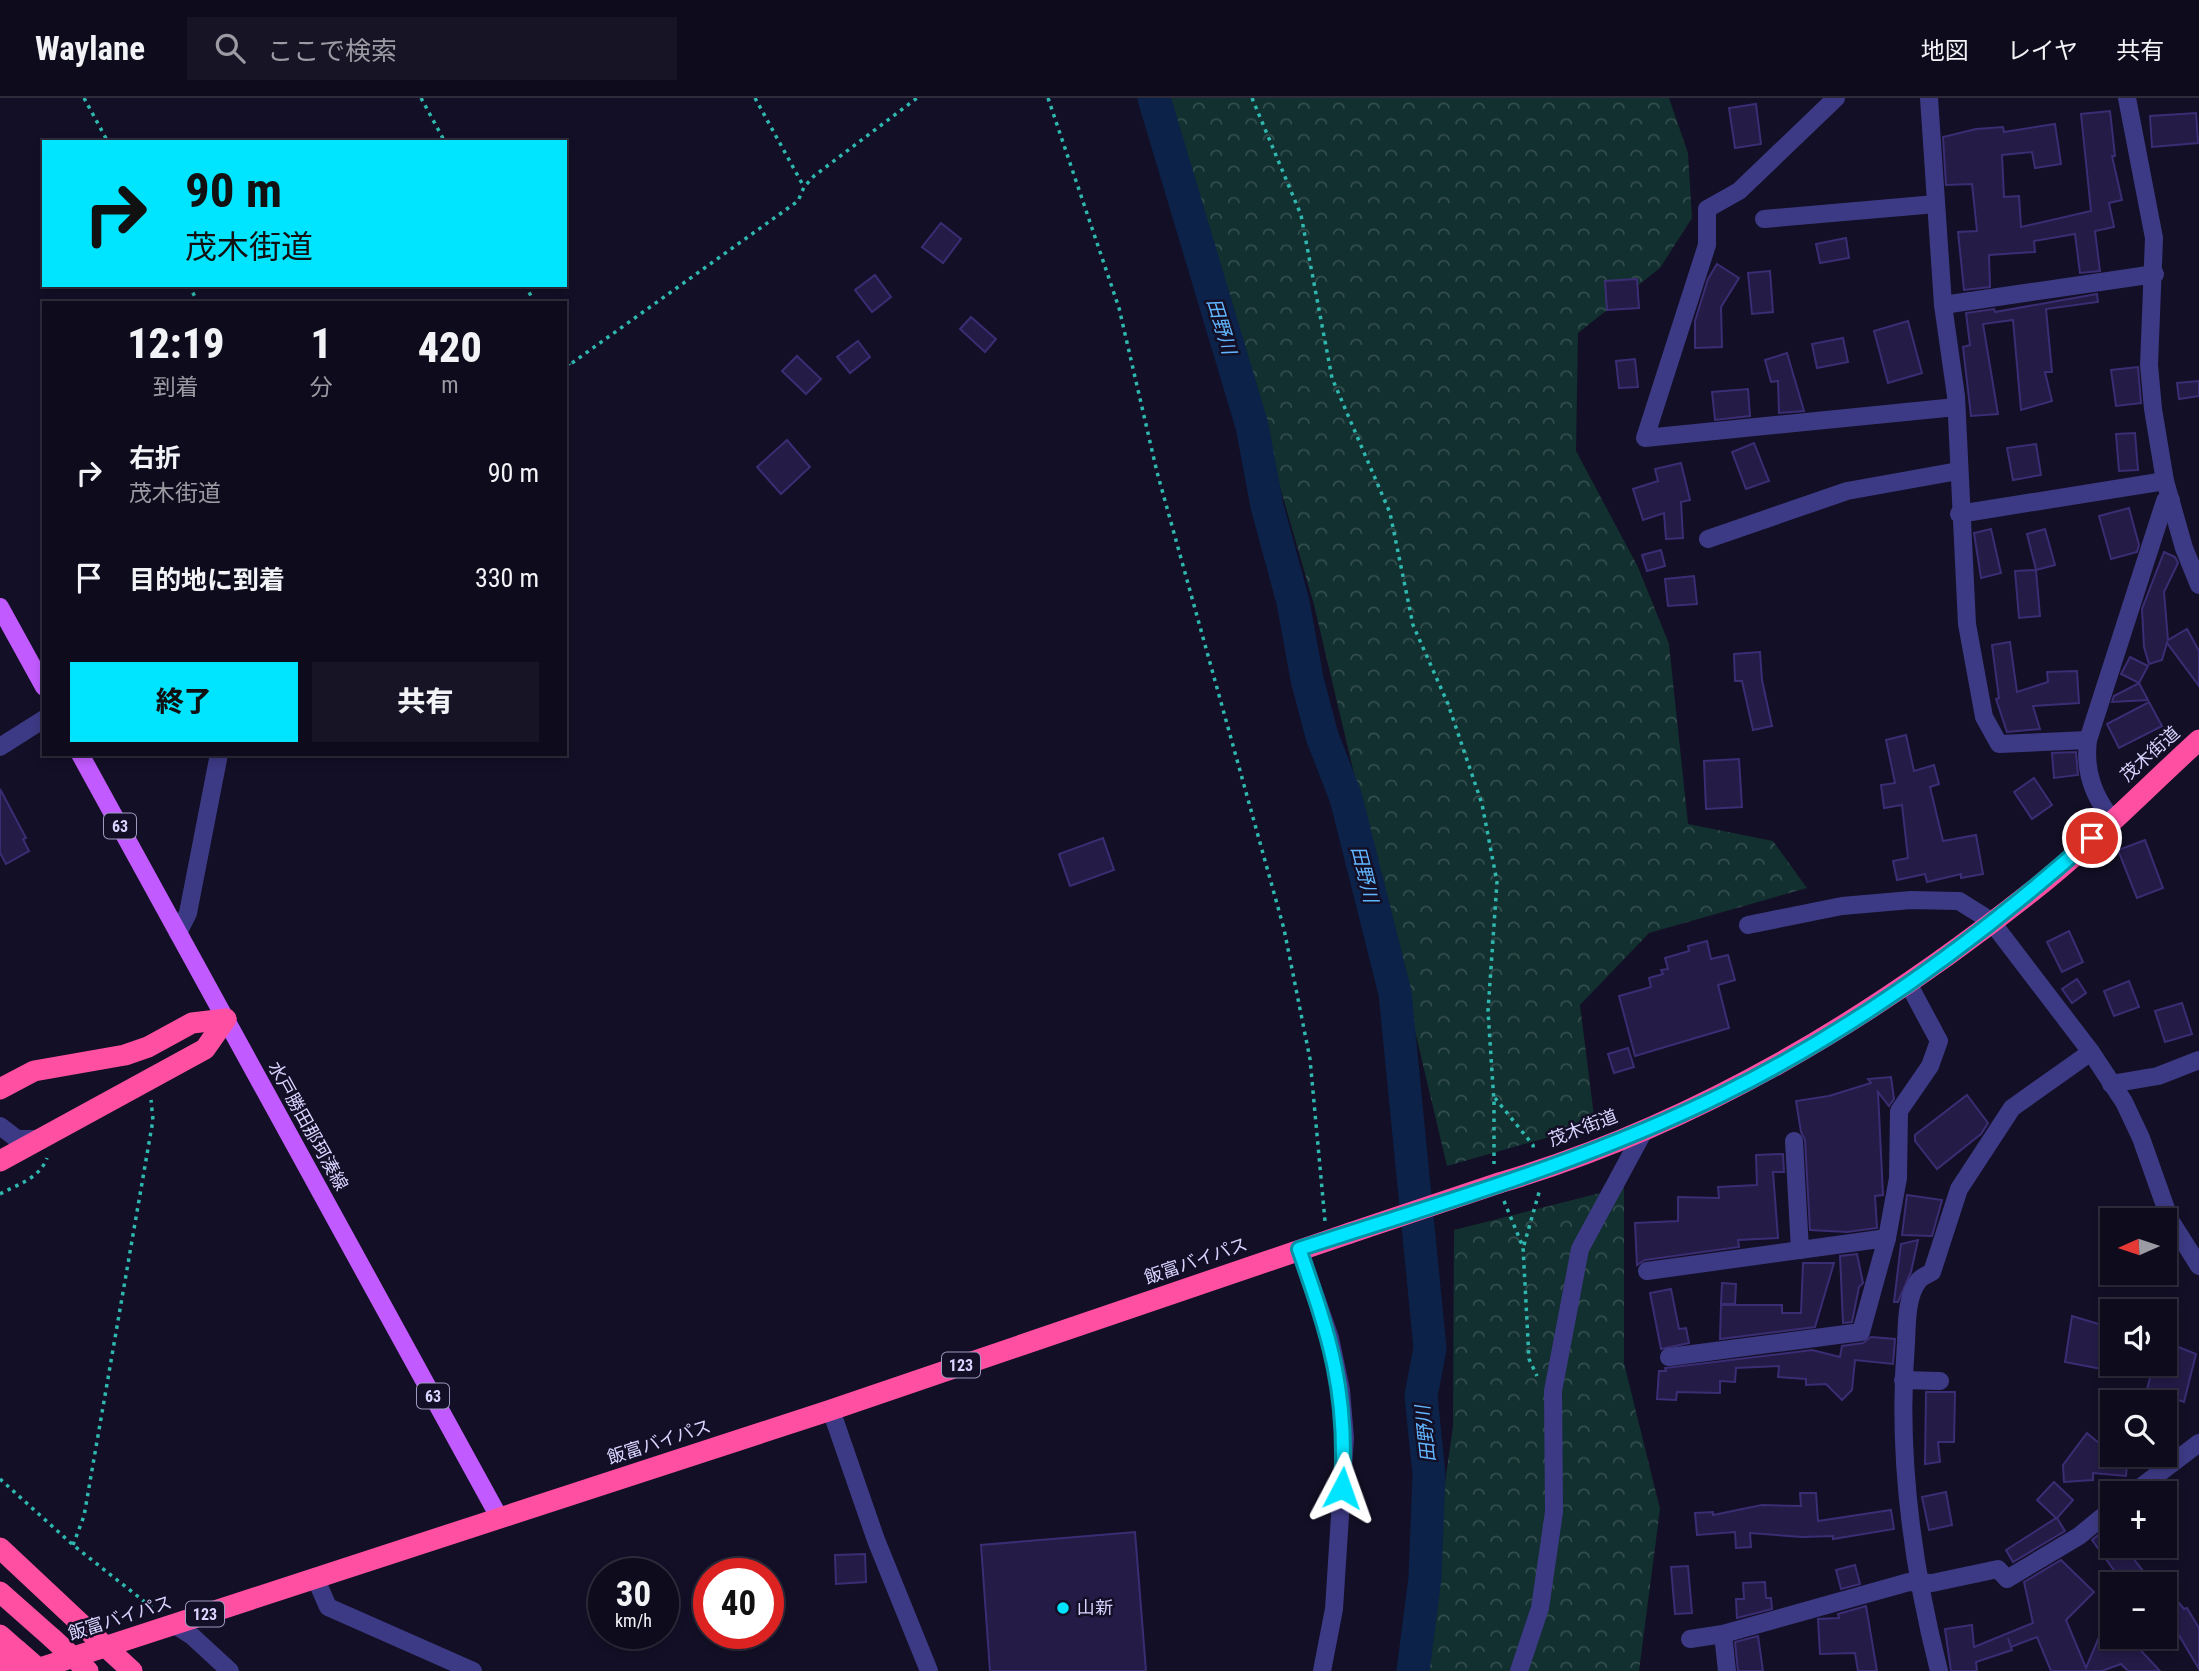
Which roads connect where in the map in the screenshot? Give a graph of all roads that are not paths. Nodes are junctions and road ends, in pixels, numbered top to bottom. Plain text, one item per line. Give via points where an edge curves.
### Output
1 (1836, 98) edge
2 (1929, 98) edge
3 (2127, 98) edge
4 (1937, 204) junction
5 (1764, 219) dead end
6 (2155, 274) junction
7 (1943, 304) junction
8 (1956, 407) junction
9 (1958, 471) junction
10 (2165, 481) junction
11 (2171, 500) junction
12 (1959, 513) junction
13 (1708, 539) dead end
14 (2199, 585) edge
15 (0, 607) edge
16 (42, 683) edge
17 (42, 720) edge
18 (2088, 740) junction
19 (2199, 740) edge
20 (0, 747) edge
21 (81, 756) edge
22 (219, 756) edge
23 (2112, 820) junction
24 (1991, 921) junction
25 (1748, 925) dead end
26 (178, 933) junction
27 (1909, 985) junction
28 (226, 1019) junction
29 (2091, 1052) junction
30 (2199, 1060) edge
31 (2111, 1084) junction
32 (2, 1089) edge
33 (0, 1126) edge
34 (1645, 1129) junction
35 (1794, 1141) dead end
36 (43, 1148) junction
37 (0, 1161) edge
38 (1887, 1238) junction
39 (1299, 1249) junction
40 (1800, 1250) junction
41 (2199, 1266) edge
42 (1647, 1271) dead end
43 (1669, 1357) dead end
44 (1903, 1380) junction
45 (1940, 1381) dead end
46 (831, 1410) junction
47 (2199, 1443) edge
48 (2149, 1481) edge
49 (499, 1517) junction
50 (2100, 1519) edge
51 (0, 1548) edge
52 (315, 1577) junction
53 (1921, 1582) junction
54 (0, 1592) edge
55 (173, 1624) junction
56 (1723, 1634) junction
57 (0, 1635) edge
58 (1690, 1639) dead end
59 (8, 1654) edge
60 (14, 1671) edge
61 (30, 1671) edge
62 (41, 1671) edge
63 (88, 1671) edge
64 (132, 1671) edge
65 (230, 1671) edge
66 (473, 1671) edge
67 (929, 1671) edge
68 (1322, 1671) edge
69 (1520, 1671) edge
70 (1727, 1671) edge
71 (1939, 1671) edge

1 - 8 street via 1739,191 1707,209 1707,245 1645,438
2 - 4 street
3 - 6 street via 2154,238
4 - 5 street
4 - 7 street
6 - 7 street
6 - 10 street via 2149,365
7 - 8 street
8 - 9 street
9 - 12 street
9 - 13 street via 1847,491
10 - 11 street
10 - 12 street
11 - 14 street
11 - 18 street via 2165,501
12 - 18 street via 1967,624 1984,717 1999,744
15 - 16 main road
17 - 20 street
18 - 23 street via 2093,792
19 - 23 highway, 茂木街道 / 123
21 - 26 main road, 水戸勝田那珂湊線 / 63
22 - 26 street via 188,913
23 - 24 highway, 茂木街道 / 123 via 2031,893
24 - 25 street via 1959,901 1943,900 1842,906
24 - 27 highway, 茂木街道 / 123
24 - 29 street
26 - 28 main road, 水戸勝田那珂湊線 / 63
27 - 34 highway, 茂木街道 / 123 via 1808,1049
27 - 38 street via 1939,1041 1930,1066 1899,1111 1898,1178
28 - 32 highway via 192,1023 125,1055 34,1071
28 - 36 highway via 205,1049
28 - 49 main road, 水戸勝田那珂湊線 / 63
29 - 31 street
29 - 44 street via 2012,1108 1959,1189 1932,1272 1919,1280 1910,1302
30 - 31 street via 2158,1076
31 - 41 street via 2141,1138 2170,1220
33 - 36 street via 17,1139
34 - 39 highway, 茂木街道 / 123, bridge via 1499,1186
34 - 69 street via 1580,1249 1553,1391 1554,1512 1540,1608
35 - 40 street
36 - 37 highway
38 - 40 street
38 - 43 street via 1861,1332
39 - 46 highway, 飯富バイパス / 123
39 - 68 street via 1330,1338 1345,1438 1334,1609
40 - 42 street
44 - 45 street
44 - 53 street via 1906,1483
46 - 49 highway, 飯富バイパス / 123
46 - 67 street via 876,1540
47 - 48 street
49 - 52 highway, 飯富バイパス / 123
50 - 53 street via 2007,1579 1998,1569
51 - 64 highway, bridge
52 - 55 highway, 飯富バイパス / 123
52 - 66 street via 328,1607
53 - 56 street
53 - 71 street
54 - 63 highway, bridge
55 - 61 highway, 飯富バイパス / 123
55 - 65 street
56 - 58 street
56 - 70 street
57 - 59 highway
59 - 60 highway
59 - 62 highway, bridge

